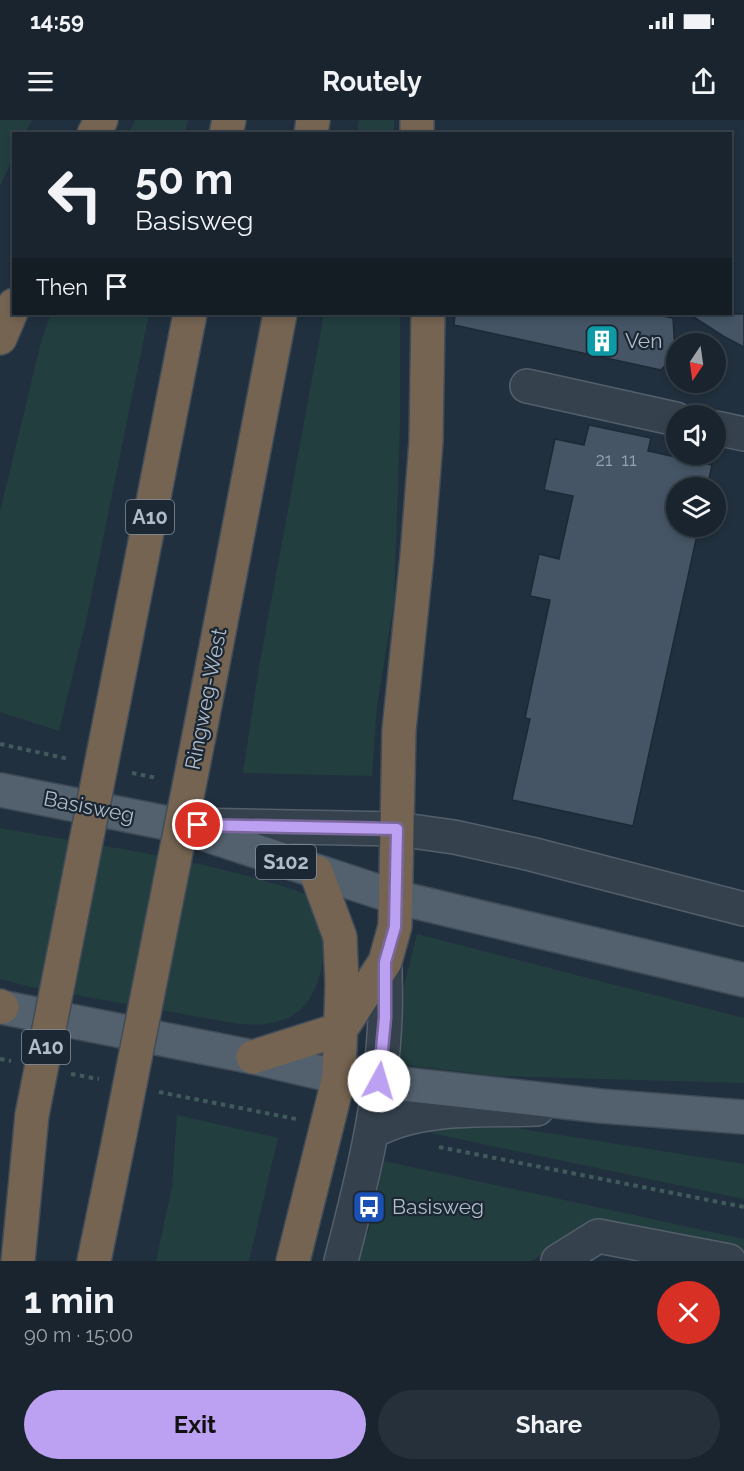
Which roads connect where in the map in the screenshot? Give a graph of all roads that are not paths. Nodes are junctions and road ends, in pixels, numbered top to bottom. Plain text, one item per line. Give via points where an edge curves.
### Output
1 (12, 309) edge
2 (190, 315) edge
3 (280, 315) edge
4 (428, 315) edge
5 (0, 338) edge
6 (527, 386) dead end
7 (666, 417) edge
8 (0, 790) edge
9 (177, 825) junction
10 (397, 829) junction
11 (316, 872) junction
12 (395, 897) junction
13 (744, 909) edge
14 (385, 962) junction
15 (744, 980) edge
16 (0, 1007) edge
17 (340, 1029) junction
18 (253, 1057) junction
19 (339, 1077) junction
20 (379, 1081) junction
21 (601, 1106) junction
22 (32, 1116) junction
23 (744, 1117) edge
24 (372, 1132) junction
25 (0, 1249) edge
26 (18, 1261) edge
27 (94, 1261) edge
28 (292, 1261) edge
29 (341, 1261) edge
30 (558, 1261) edge
31 (729, 1261) edge

1 - 5 highway
2 - 22 highway, A10, bridge
3 - 27 highway, Ringweg-West, bridge
4 - 10 highway via 426,442 399,730
6 - 7 lane
8 - 9 main road, Basisweg / S102
9 - 10 lane, Basisweg
9 - 11 main road, Basisweg / S102
10 - 12 highway
10 - 13 lane, Basisweg via 531,854
11 - 12 main road, Basisweg / S102
11 - 17 highway via 340,937
12 - 14 highway via 395,927
12 - 15 main road, Basisweg / S102
14 - 17 highway
14 - 20 lane
16 - 18 main road
17 - 18 highway
17 - 19 highway
18 - 19 main road
19 - 20 main road
19 - 28 highway
20 - 21 main road
20 - 24 lane
21 - 23 main road
21 - 24 lane via 419,1115 388,1123
22 - 25 highway, A10
22 - 26 highway, A10
24 - 29 lane
30 - 31 lane via 598,1236

